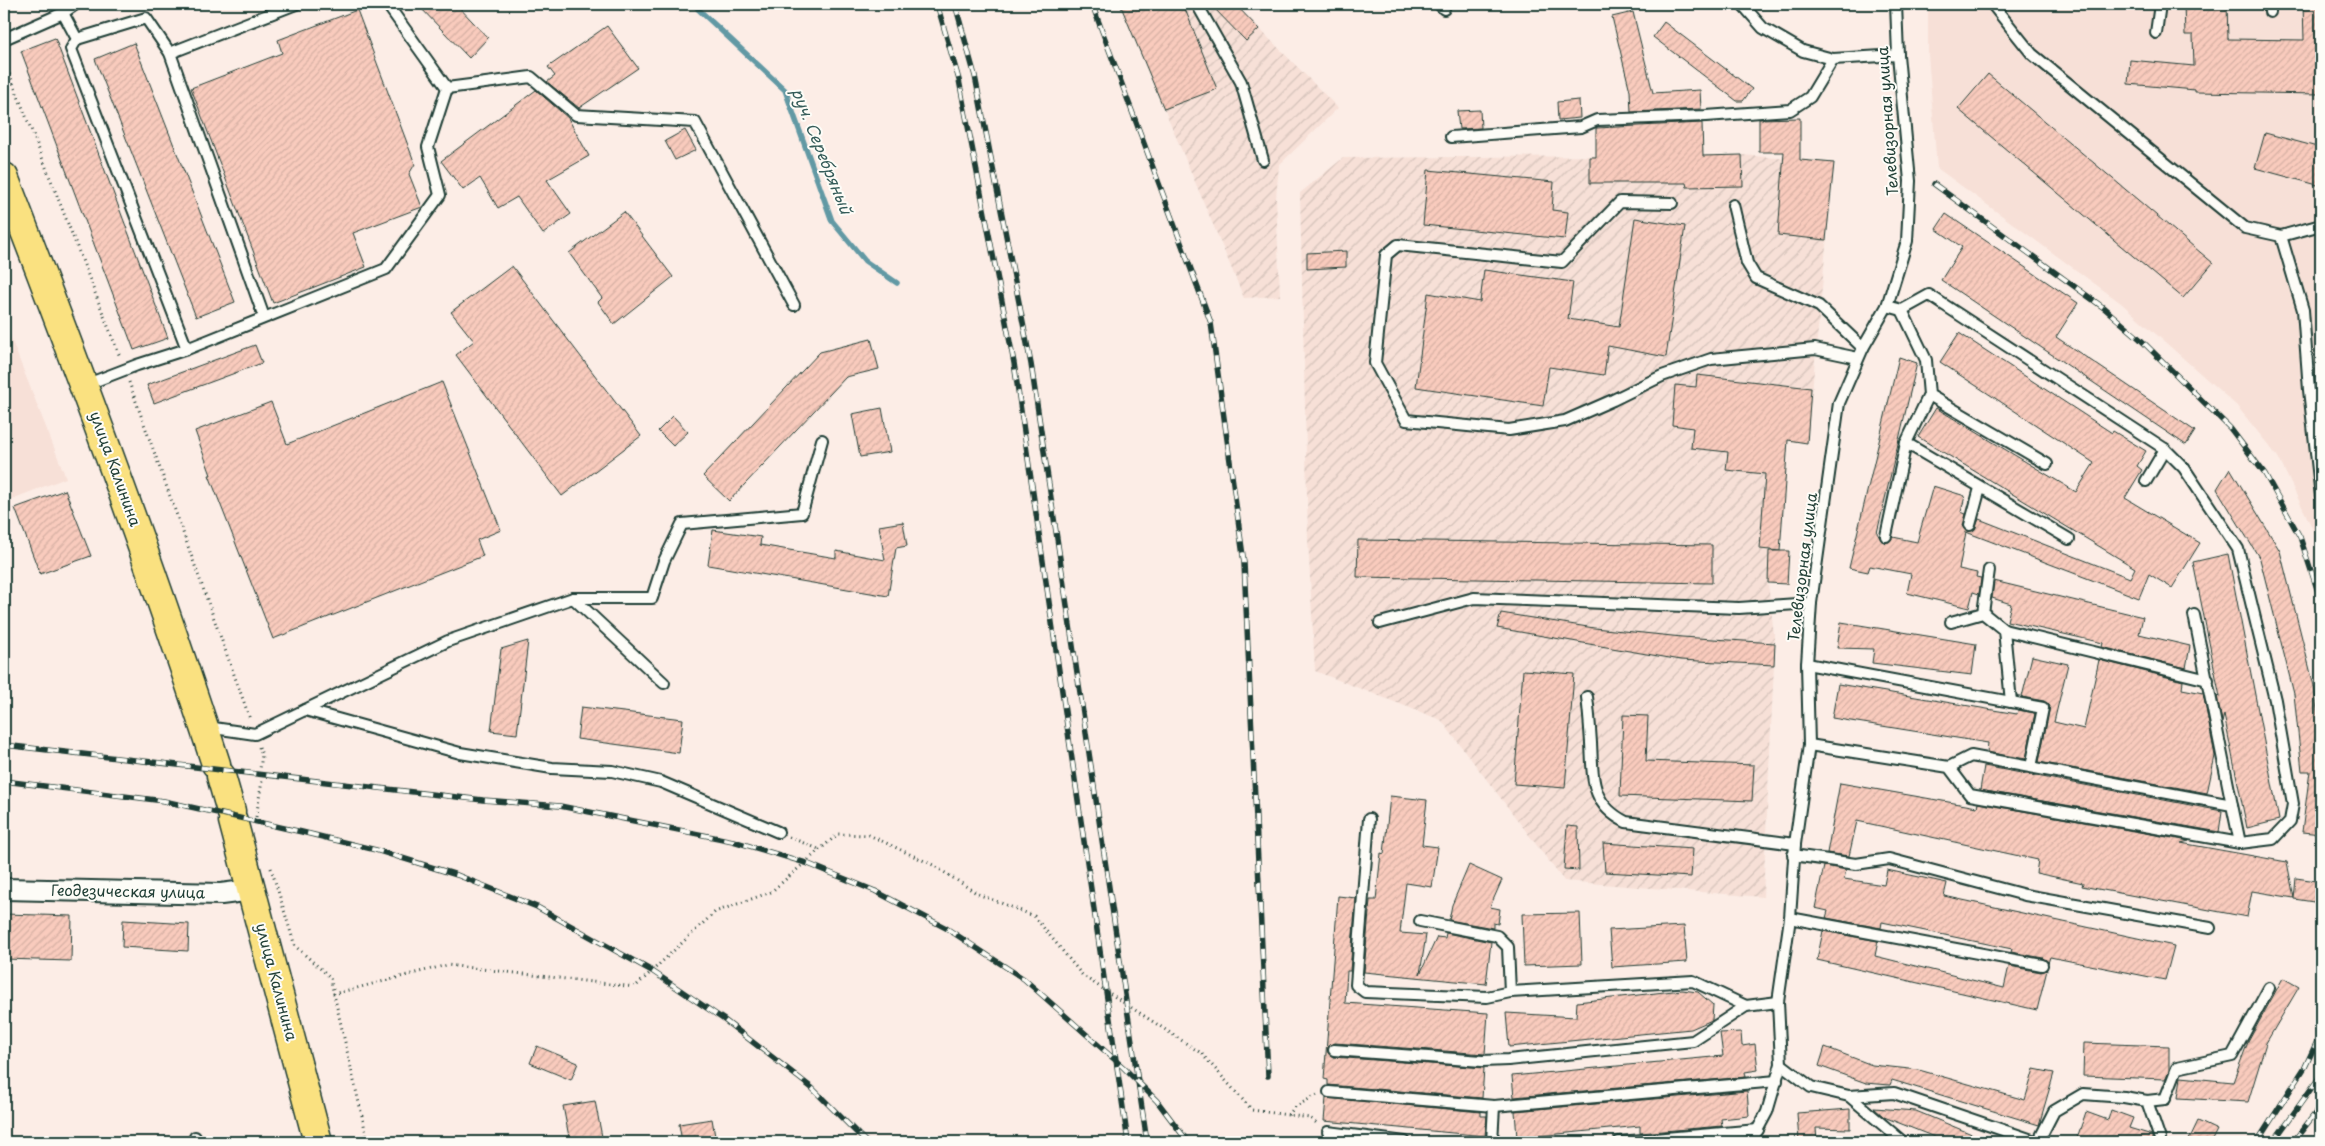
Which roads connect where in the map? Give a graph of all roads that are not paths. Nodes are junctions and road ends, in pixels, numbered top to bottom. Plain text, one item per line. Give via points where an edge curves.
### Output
1 (76, 4) edge
2 (296, 4) edge
3 (387, 4) edge
4 (1197, 4) edge
5 (1742, 4) edge
6 (1896, 4) edge
7 (1992, 4) edge
8 (2160, 4) edge
9 (63, 13) junction
10 (2156, 33) dead end
11 (4, 39) edge
12 (77, 39) junction
13 (170, 53) junction
14 (1898, 55) junction
15 (1833, 59) junction
16 (446, 88) junction
17 (1451, 137) dead end
18 (1263, 160) dead end
19 (4, 177) edge
20 (1672, 203) dead end
21 (1734, 205) dead end
22 (2321, 225) edge
23 (2281, 236) junction
24 (794, 305) dead end
25 (1887, 306) junction
26 (1902, 310) junction
27 (264, 317) junction
28 (187, 348) junction
29 (1863, 348) junction
30 (1858, 358) junction
31 (85, 385) junction
32 (1929, 395) junction
33 (822, 440) dead end
34 (1906, 443) junction
35 (2165, 449) junction
36 (2047, 464) dead end
37 (2146, 481) dead end
38 (1980, 488) junction
39 (2321, 497) edge
40 (1970, 525) dead end
41 (1886, 536) dead end
42 (2069, 539) dead end
43 (1989, 570) dead end
44 (573, 598) junction
45 (1811, 603) junction
46 (1983, 613) junction
47 (2194, 615) dead end
48 (1951, 622) dead end
49 (1380, 623) dead end
50 (2004, 630) junction
51 (1807, 664) junction
52 (2208, 680) junction
53 (664, 683) dead end
54 (1587, 697) dead end
55 (2011, 702) junction
56 (305, 710) junction
57 (204, 727) junction
58 (1810, 745) junction
59 (1949, 767) junction
60 (2031, 767) junction
61 (2232, 805) junction
62 (1369, 819) dead end
63 (778, 832) road end
64 (2240, 843) junction
65 (1795, 844) junction
66 (1794, 855) junction
67 (4, 889) edge
68 (252, 890) junction
69 (1790, 918) junction
70 (1420, 921) dead end
71 (2210, 928) dead end
72 (2042, 964) dead end
73 (2269, 988) dead end
74 (1510, 992) junction
75 (1778, 1002) junction
76 (1746, 1006) junction
77 (1334, 1050) dead end
78 (1781, 1064) junction
79 (1777, 1081) junction
80 (1329, 1092) road end
81 (1850, 1096) junction
82 (2147, 1101) junction
83 (1494, 1106) junction
84 (1758, 1130) junction
85 (1327, 1137) edge
86 (318, 1142) edge
87 (1405, 1142) edge
88 (1492, 1142) edge
89 (1619, 1142) edge
90 (1751, 1142) edge
91 (1903, 1142) edge
92 (2038, 1142) edge
93 (2158, 1142) edge

1 - 9 lane
2 - 13 lane
3 - 16 lane
4 - 18 lane via 1241,82
5 - 15 lane via 1763,28 1803,51
6 - 14 lane, Телевизорная улица
7 - 23 lane via 2032,54 2245,228
8 - 10 lane
9 - 11 lane
9 - 12 lane
12 - 13 lane via 146,18
12 - 28 lane via 71,49
13 - 27 lane
14 - 15 lane
14 - 25 lane, Телевизорная улица via 1910,181 1908,241
15 - 17 lane via 1810,97 1790,110 1597,120 1581,128
16 - 24 lane via 531,76 576,115 695,122
16 - 27 lane via 428,147 440,195 386,269
19 - 31 main road, улица Калинина
20 - 30 lane via 1620,202 1562,262 1398,245 1386,256 1375,363 1406,420 1509,430 1565,421 1662,376 1712,359 1815,349
21 - 29 lane via 1747,263 1756,278 1819,306
22 - 23 lane
23 - 39 lane via 2304,310
25 - 26 lane
25 - 29 lane, Телевизорная улица
26 - 32 lane via 1926,360
26 - 35 lane via 1929,294
27 - 28 lane
28 - 31 lane
29 - 30 lane, Телевизорная улица
30 - 45 lane, Телевизорная улица via 1839,403
31 - 57 main road, улица Калинина
32 - 34 lane
32 - 36 lane
33 - 44 lane via 802,513 682,524 664,561 652,598
34 - 38 lane
34 - 41 lane
35 - 37 lane
35 - 64 lane via 2184,468 2238,549 2275,700 2293,804 2290,821 2274,839
38 - 40 lane
38 - 42 lane
43 - 46 lane
44 - 53 lane
44 - 56 lane via 448,641
45 - 49 lane via 1739,608 1474,598
45 - 51 lane, Телевизорная улица
46 - 48 lane
46 - 50 lane
47 - 52 lane
50 - 52 lane
50 - 55 lane
51 - 55 lane
51 - 58 lane, Телевизорная улица
52 - 61 lane
54 - 65 lane via 1592,778 1603,805 1613,815 1626,822
55 - 60 lane via 2043,708
56 - 57 lane via 256,734
56 - 63 lane via 460,753 552,768 612,770 661,782
57 - 68 main road, улица Калинина via 240,816
58 - 59 lane
58 - 65 lane, Телевизорная улица
59 - 60 lane via 1971,756
59 - 64 lane via 1970,795
60 - 61 lane
61 - 64 lane
62 - 74 lane via 1356,985 1366,992 1487,997
65 - 66 lane, Телевизорная улица
66 - 69 lane, Телевизорная улица
66 - 71 lane via 1856,864 1889,859 2025,894
67 - 68 street, Геодезическая улица via 221,894
68 - 86 main road, улица Калинина
69 - 72 lane
69 - 75 lane, Телевизорная улица
70 - 74 lane via 1497,936 1508,947
73 - 82 lane via 2232,1056 2177,1068 2166,1100
74 - 76 lane via 1693,981
75 - 76 lane
75 - 78 lane, Телевизорная улица
76 - 77 lane via 1693,1040 1654,1045 1482,1061
78 - 79 lane, Телевизорная улица
78 - 81 lane via 1811,1088
79 - 83 lane
79 - 84 lane, Телевизорная улица via 1768,1112
80 - 83 lane
81 - 91 lane
81 - 92 lane via 1894,1093
82 - 92 lane via 2083,1094 2054,1111
82 - 93 lane via 2160,1139
83 - 88 lane
84 - 89 lane
84 - 90 lane, Телевизорная улица
85 - 87 lane

